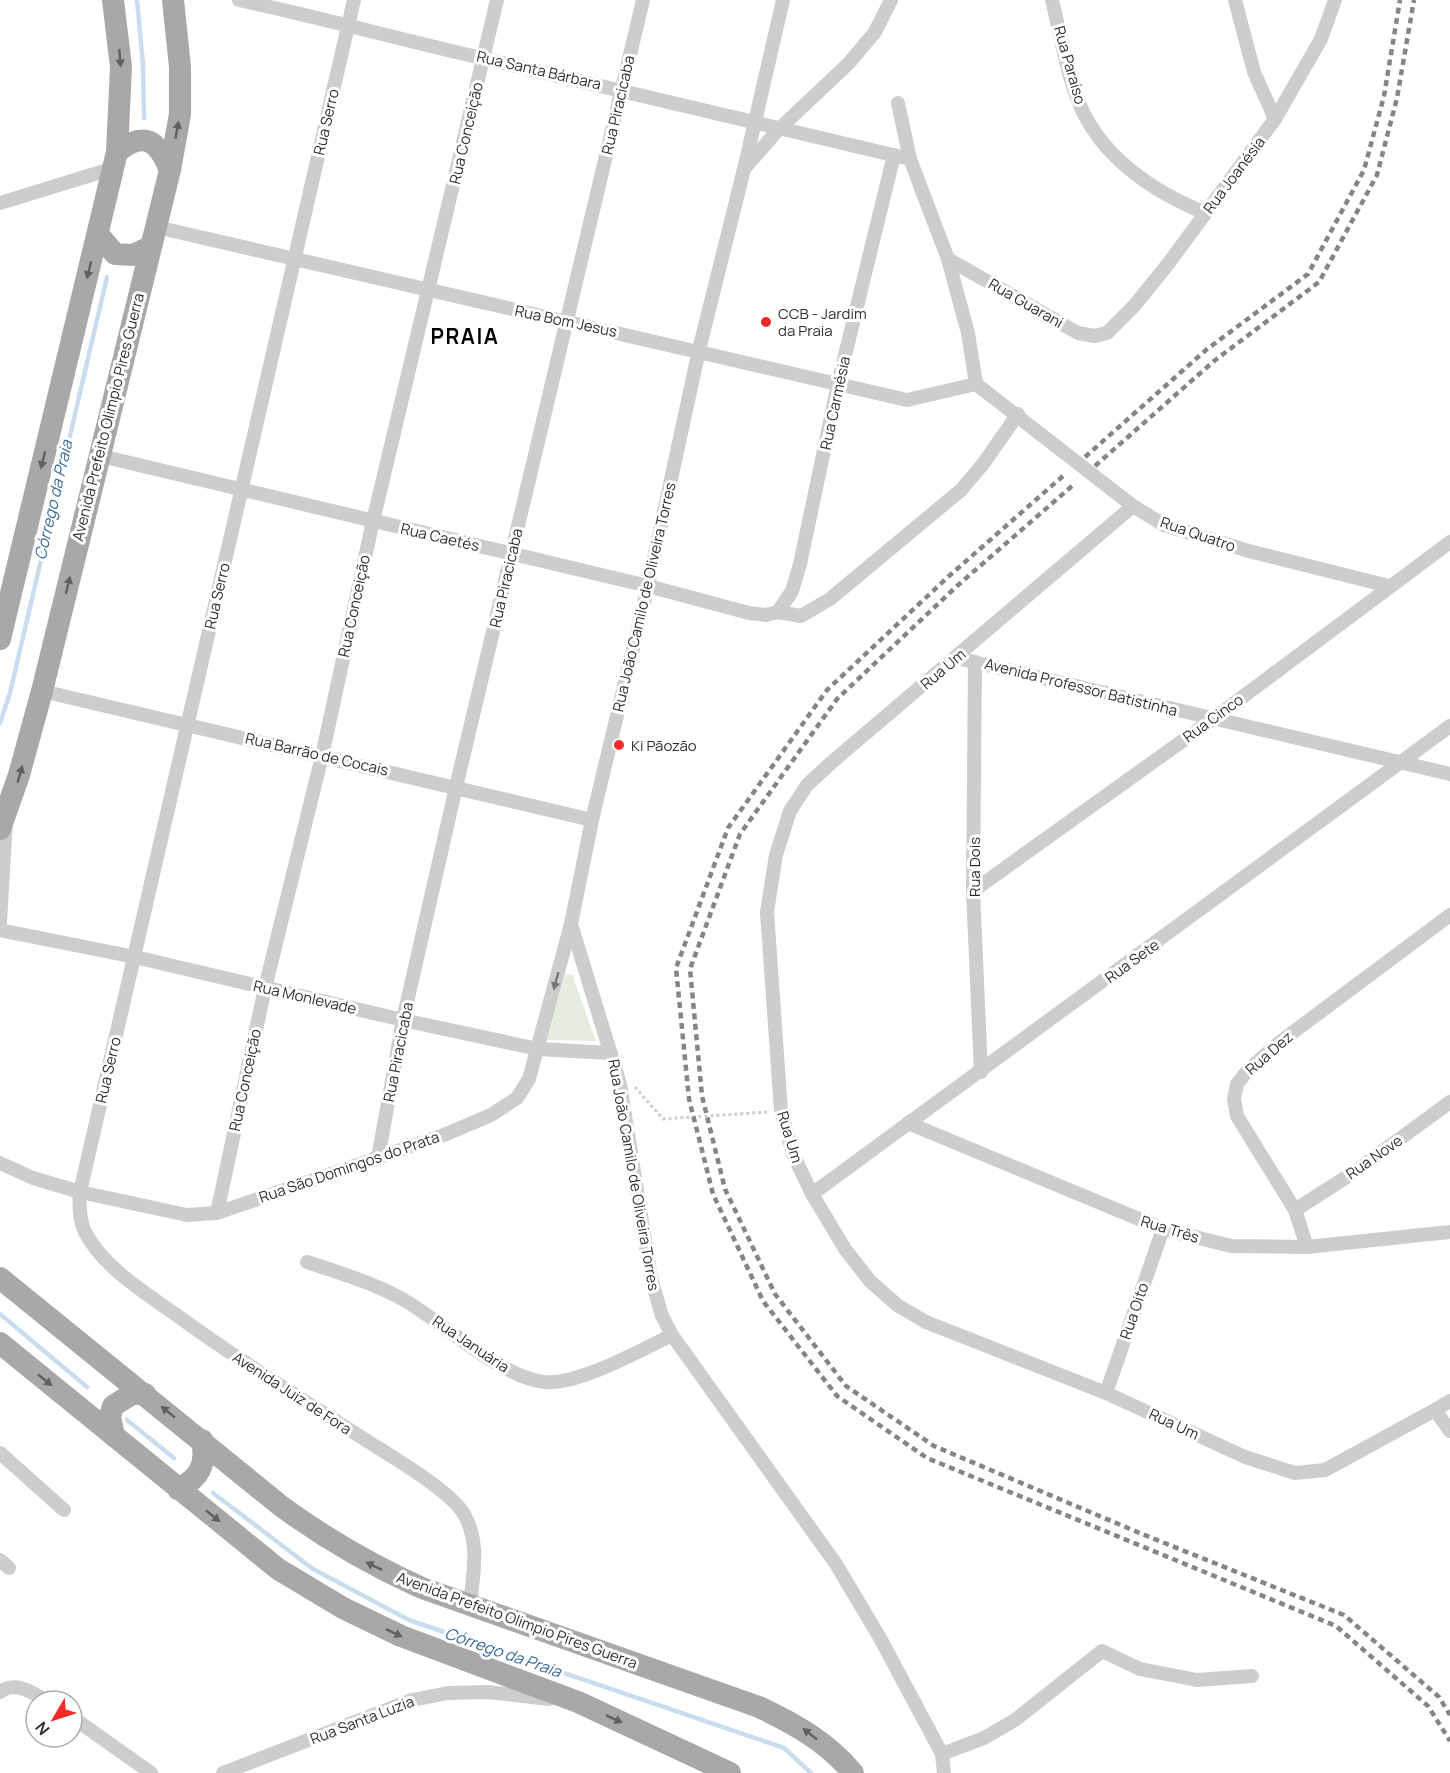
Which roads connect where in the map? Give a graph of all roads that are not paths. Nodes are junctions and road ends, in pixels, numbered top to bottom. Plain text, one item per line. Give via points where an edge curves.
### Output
1 (113, 0) edge
2 (174, 0) edge
3 (239, 0) edge
4 (354, 0) edge
5 (497, 0) edge
6 (643, 0) edge
7 (783, 0) edge
8 (891, 0) edge
9 (1052, 0) edge
10 (1235, 0) edge
11 (1335, 0) edge
12 (348, 24) junction
13 (484, 59) junction
14 (621, 89) junction
15 (898, 103) dead end
16 (1275, 119) junction
17 (755, 123) junction
18 (778, 130) junction
19 (894, 155) junction
20 (910, 159) junction
21 (115, 160) junction
22 (744, 169) junction
23 (170, 170) junction
24 (0, 203) edge
25 (1205, 213) junction
26 (98, 234) junction
27 (153, 237) junction
28 (948, 259) junction
29 (295, 260) junction
30 (429, 290) junction
31 (567, 321) junction
32 (1107, 333) joint
33 (699, 350) junction
34 (838, 384) junction
35 (976, 384) junction
36 (1018, 414) junction
37 (101, 456) junction
38 (241, 490) junction
39 (1133, 506) junction
40 (373, 521) junction
41 (1450, 542) edge
42 (512, 554) junction
43 (648, 586) junction
44 (1389, 586) junction
45 (778, 612) junction
46 (0, 639) edge
47 (957, 658) junction
48 (975, 662) junction
49 (42, 691) junction
50 (1213, 719) junction
51 (188, 723) junction
52 (1450, 726) edge
53 (322, 756) junction
54 (1402, 762) junction
55 (1450, 774) edge
56 (456, 787) junction
57 (592, 820) junction
58 (3, 823) edge
59 (973, 891) junction
60 (1450, 915) edge
61 (0, 922) edge
62 (571, 924) junction
63 (0, 930) edge
64 (135, 957) junction
65 (265, 988) junction
66 (403, 1020) junction
67 (538, 1049) junction
68 (611, 1053) junction
69 (981, 1072) junction
70 (1450, 1102) edge
71 (908, 1122) junction
72 (378, 1158) junction
73 (0, 1163) edge
74 (80, 1192) junction
75 (812, 1194) junction
76 (1295, 1210) junction
77 (217, 1213) junction
78 (1163, 1230) junction
79 (1450, 1232) edge
80 (1307, 1247) junction
81 (307, 1262) dead end
82 (0, 1278) edge
83 (672, 1335) junction
84 (0, 1343) edge
85 (1106, 1393) junction
86 (145, 1394) junction
87 (1450, 1401) edge
88 (1435, 1410) junction
89 (1450, 1431) edge
90 (114, 1436) junction
91 (202, 1440) junction
92 (0, 1453) edge
93 (178, 1489) junction
94 (64, 1510) dead end
95 (470, 1605) junction
96 (1252, 1676) dead end
97 (2, 1690) edge
98 (24, 1690) edge
99 (578, 1702) junction
100 (84, 1726) edge
101 (942, 1754) junction
102 (151, 1773) edge
103 (223, 1773) edge
104 (730, 1773) edge
105 (853, 1773) edge
106 (944, 1773) edge

1 -> 21 main road via 121,67
23 -> 2 main road, Avenida Prefeito Olimpio Pires Guerra via 180,114
3 - 12 street, Rua Santa Bárbara
4 - 12 street, Rua Serro
5 - 13 street, Rua Conceição
6 - 14 street, Rua Piracicaba
7 - 17 street
8 - 18 street, Rua João Camilo de Oliveira Torres via 875,32 856,55
9 - 25 street, Rua Paraíso via 1083,112 1107,148 1141,179
10 - 16 street via 1254,72
11 - 16 street, Rua Joanésia via 1321,39
12 - 13 street, Rua Santa Bárbara
12 - 29 street, Rua Serro
13 - 14 street, Rua Santa Bárbara
13 - 30 street, Rua Conceição
14 - 17 street, Rua Santa Bárbara
14 - 31 street, Rua Piracicaba
15 - 20 street
16 - 25 street, Rua Joanésia
17 - 18 street, Rua Santa Bárbara
17 - 22 street
18 - 19 street, Rua Santa Bárbara
18 - 22 street, Rua João Camilo de Oliveira Torres
19 - 20 street, Rua Santa Bárbara
19 - 34 street, Rua Carmésia
20 - 28 street
21 - 23 main road via 125,145 144,140 163,153
21 - 24 street via 68,183
21 - 26 main road
22 - 33 street, Rua João Camilo de Oliveira Torres
23 - 27 main road, Avenida Prefeito Olimpio Pires Guerra
25 - 32 street, Rua Joanésia via 1134,306
26 - 27 main road via 115,254 133,255
26 -> 46 main road
27 - 29 street, Rua Bom Jesus
27 - 37 main road, Avenida Prefeito Olimpio Pires Guerra
28 - 32 street, Rua Guarani via 1078,333
28 - 35 street via 968,333
29 - 30 street, Rua Bom Jesus
29 - 38 street, Rua Serro
30 - 31 street, Rua Bom Jesus
30 - 40 street, Rua Conceição
31 - 33 street, Rua Bom Jesus
31 - 42 street, Rua Piracicaba
33 - 34 street, Rua Bom Jesus
33 - 43 street, Rua João Camilo de Oliveira Torres
34 - 35 street, Rua Bom Jesus via 907,400
34 - 45 street, Rua Carmésia via 800,564 792,591
35 - 36 street, Rua Quatro
36 - 39 street, Rua Quatro
36 - 45 street, Rua Caetés via 984,465 930,518 813,610 801,616
37 - 38 street, Rua Caetés
49 -> 37 main road, Avenida Prefeito Olimpio Pires Guerra
38 - 40 street, Rua Caetés
38 - 51 street, Rua Serro
39 - 44 street, Rua Quatro via 1164,525 1200,538
39 - 47 street, Rua Um
40 - 42 street, Rua Caetés
40 - 53 street, Rua Conceição
41 - 44 street, Rua Cinco
42 - 43 street, Rua Caetés
42 - 56 street, Rua Piracicaba
43 - 45 street, Rua Caetés via 749,613
43 - 57 street, Rua João Camilo de Oliveira Torres
44 - 50 street, Rua Cinco
47 - 48 street, Avenida Professor Batistinha
47 - 75 street, Rua Um via 807,785 790,811 776,855 767,912 781,1111 793,1154
48 - 50 street, Avenida Professor Batistinha
48 - 59 street, Rua Dois
49 - 51 street, Rua Barrão de Cocais
58 -> 49 main road, Avenida Prefeito Olimpio Pires Guerra
50 - 54 street, Avenida Professor Batistinha
50 - 59 street, Rua Cinco
51 - 53 street, Rua Barrão de Cocais
51 - 64 street, Rua Serro
52 - 54 street, Rua Sete
53 - 56 street, Rua Barrão de Cocais
53 - 65 street, Rua Conceição
54 - 55 street, Avenida Professor Batistinha
54 - 69 street, Rua Sete
56 - 57 street, Rua Barrão de Cocais
56 - 66 street, Rua Piracicaba
57 - 62 street, Rua João Camilo de Oliveira Torres
58 - 61 street
59 - 69 street, Rua Dois
60 - 76 street, Rua Dez via 1280,1042 1237,1084 1237,1116
62 -> 67 street, Rua São Domingos do Prata
62 - 68 street, Rua João Camilo de Oliveira Torres
63 - 64 street, Rua Monlevade
64 - 65 street, Rua Monlevade
64 - 74 street, Rua Serro
65 - 66 street, Rua Monlevade
65 - 77 street, Rua Conceição
66 - 67 street, Rua Monlevade
66 - 72 street, Rua Piracicaba
67 - 68 street, Rua Monlevade
67 - 72 street, Rua São Domingos do Prata via 529,1078 517,1098 491,1115
68 - 83 street, Rua João Camilo de Oliveira Torres via 620,1084 651,1278
69 - 71 street, Rua Sete
70 - 76 street, Rua Nove
71 - 75 street, Rua Sete
71 - 78 street, Rua Três
72 - 77 street, Rua São Domingos do Prata
73 - 74 street, Rua São Domingos do Prata
74 - 77 street, Rua São Domingos do Prata via 187,1215
74 - 95 street, Avenida Juiz de Fora via 79,1214 85,1231 116,1268 218,1346 413,1470 465,1514 475,1539
75 - 85 street, Rua Um via 845,1250 870,1281 897,1305 926,1322
76 - 80 street, Rua Dez
78 - 80 street, Rua Três via 1231,1246
78 - 85 street, Rua Oito
79 - 80 street, Rua Três
81 - 83 street, Rua Januária via 360,1279 401,1298 516,1374 546,1382 608,1365
82 - 86 main road, Avenida Prefeito Olimpio Pires Guerra
83 - 101 street, Rua João Camilo de Oliveira Torres via 836,1564
84 -> 90 main road
85 - 88 street, Rua Um via 1245,1457 1296,1473 1325,1470
86 - 90 main road via 132,1394 113,1406 110,1417
91 -> 86 main road, Avenida Prefeito Olimpio Pires Guerra
87 - 88 street, Rua Um
88 - 89 street
90 - 93 main road
91 - 93 main road via 204,1457 200,1472
95 -> 91 main road, Avenida Prefeito Olimpio Pires Guerra via 381,1570 327,1540
92 - 94 street
93 -> 99 main road via 278,1569 343,1608 401,1636
105 -> 95 main road, Avenida Prefeito Olimpio Pires Guerra via 839,1756 801,1728 759,1707
96 - 101 street via 1197,1680 1140,1669 1102,1651 1015,1720 984,1738
97 - 98 street via 16,1686
99 - 103 street, Rua Santa Luzia via 488,1692 439,1694 412,1700
99 -> 104 main road
100 - 102 street
101 - 106 street, Rua João Camilo de Oliveira Torres

